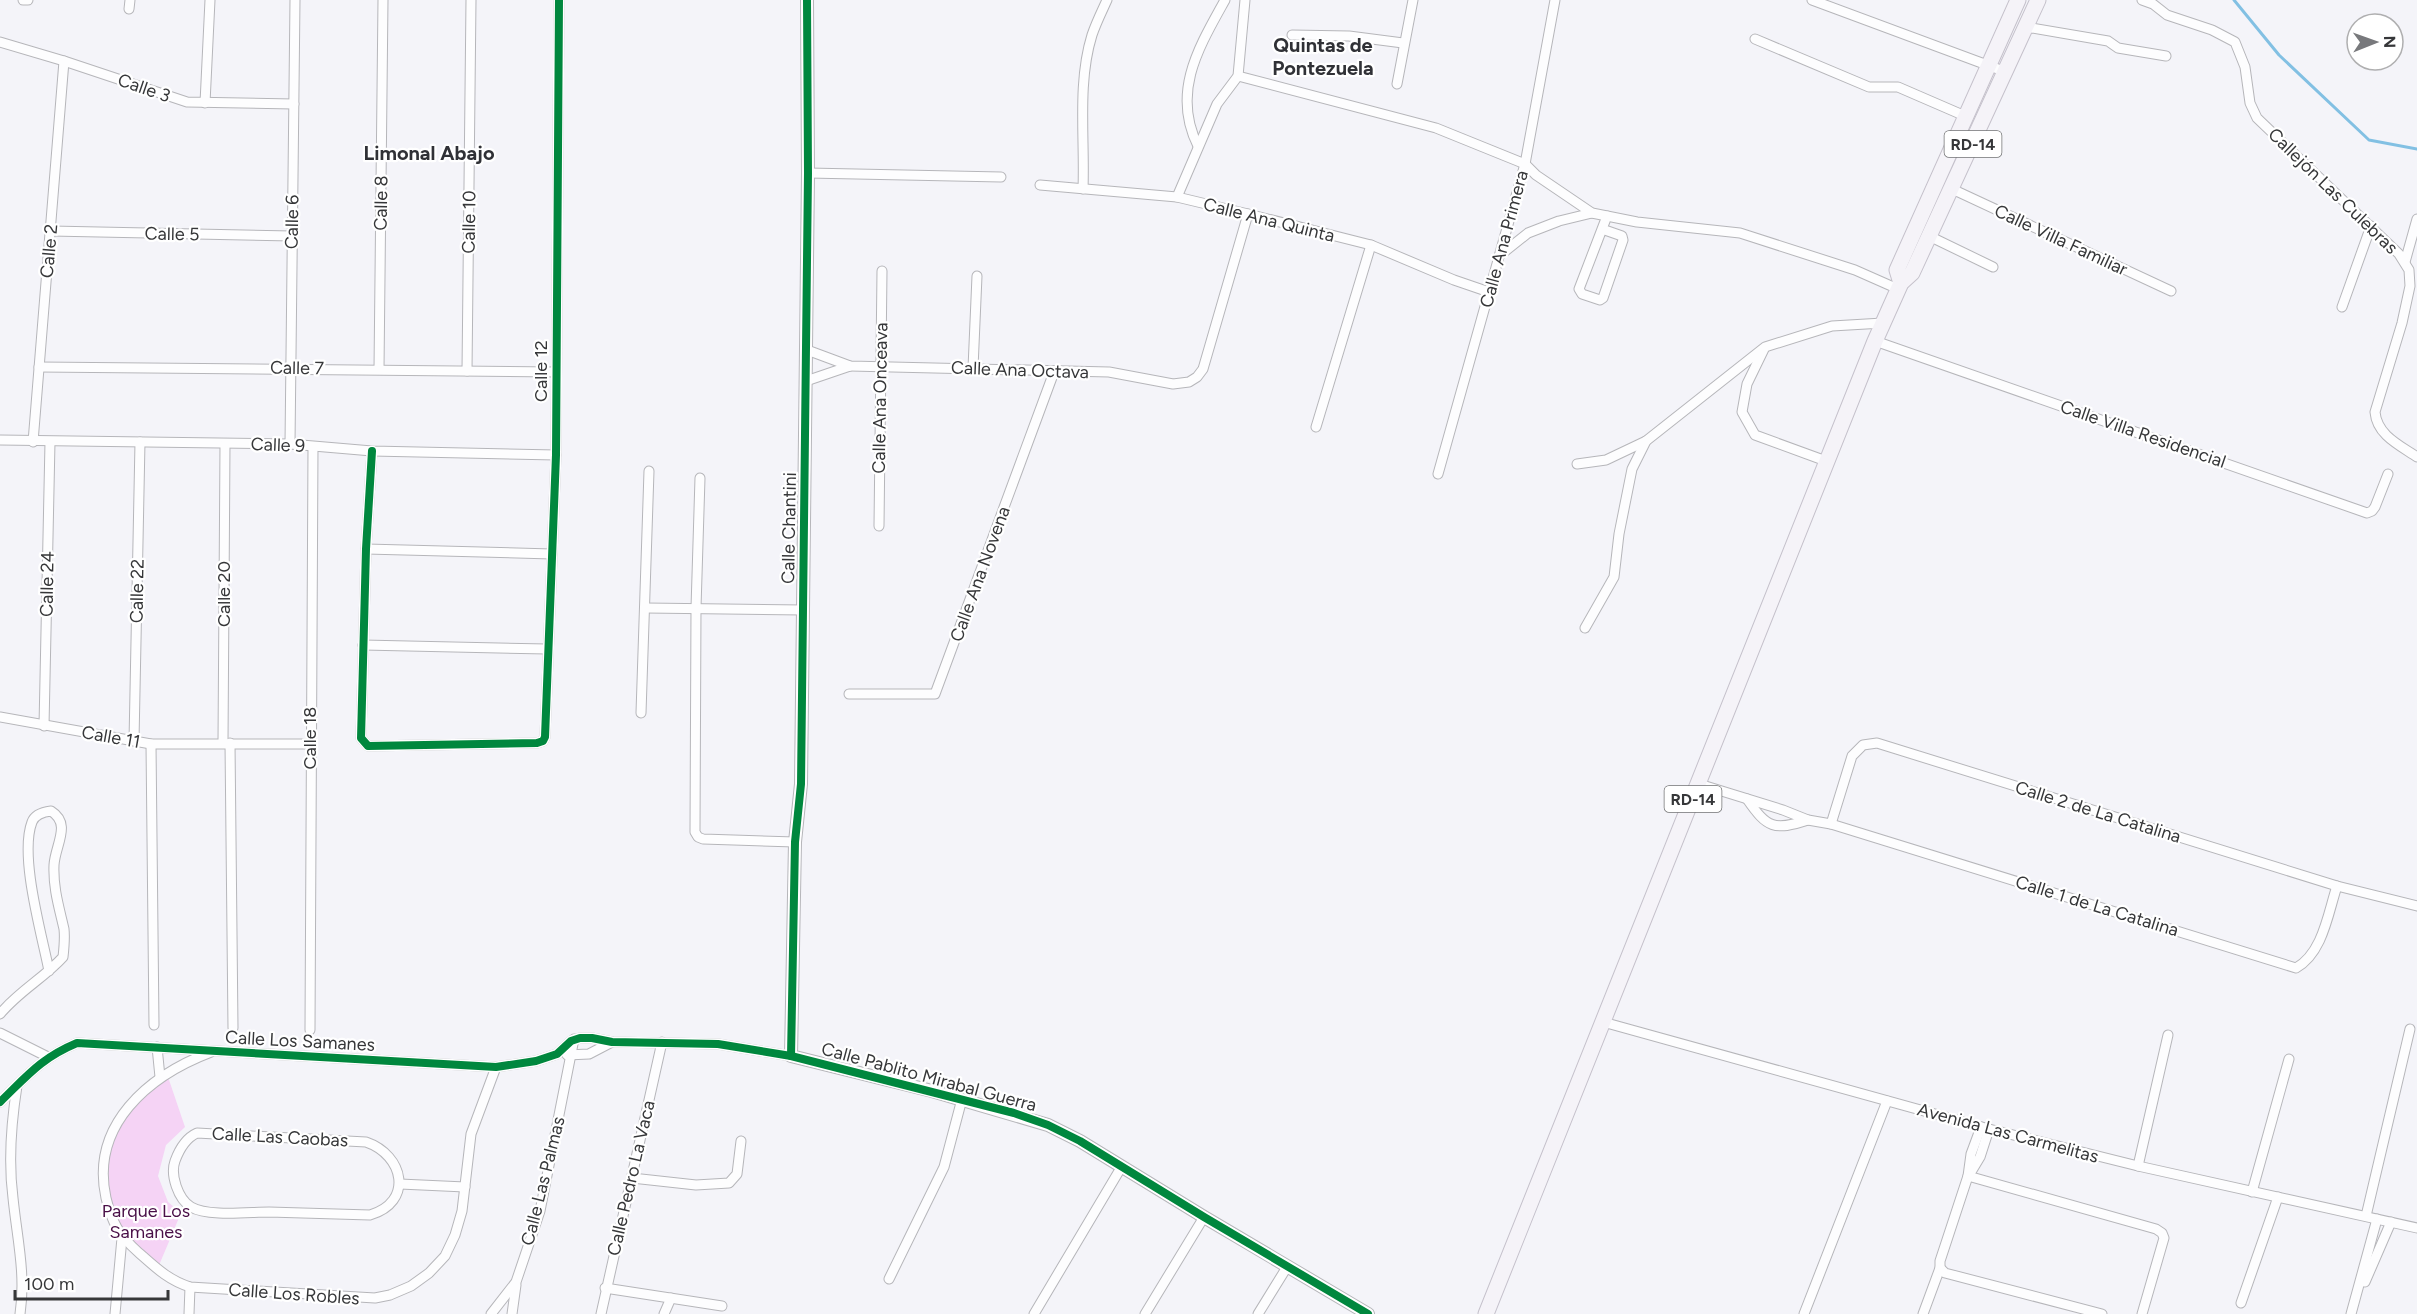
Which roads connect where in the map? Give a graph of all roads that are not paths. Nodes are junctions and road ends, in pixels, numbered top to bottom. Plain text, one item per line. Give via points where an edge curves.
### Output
1 (23, 0) edge
2 (28, 0) edge
3 (210, 0) edge
4 (295, 0) edge
5 (383, 0) edge
6 (471, 0) edge
7 (559, 0) edge
8 (807, 0) edge
9 (1107, 0) edge
10 (1225, 0) edge
11 (1245, 0) edge
12 (1413, 0) edge
13 (1555, 0) edge
14 (1812, 0) edge
15 (2018, 0) edge
16 (2038, 0) edge
17 (2142, 0) edge
18 (2026, 27) junction
19 (1292, 35) dead end
20 (1755, 39) dead end
21 (0, 42) edge
22 (1403, 43) junction
23 (2166, 56) dead end
24 (64, 60) junction
25 (1989, 65) junction
26 (2006, 72) junction
27 (1238, 76) junction
28 (1397, 84) dead end
29 (205, 103) junction
30 (294, 104) junction
31 (1965, 116) junction
32 (1198, 146) junction
33 (1524, 164) junction
34 (808, 173) junction
35 (1001, 177) dead end
36 (1040, 185) dead end
37 (1083, 189) junction
38 (1952, 189) junction
39 (1177, 197) junction
40 (1592, 213) junction
41 (1248, 214) junction
42 (1606, 216) junction
43 (2417, 219) edge
44 (2371, 226) junction
45 (1602, 229) junction
46 (51, 231) junction
47 (292, 236) junction
48 (1929, 236) junction
49 (1371, 245) junction
50 (1499, 256) junction
51 (2405, 262) junction
52 (1993, 267) dead end
53 (882, 271) dead end
54 (977, 276) dead end
55 (2414, 280) edge
56 (1899, 286) junction
57 (2171, 291) dead end
58 (1489, 292) junction
59 (2342, 307) dead end
60 (1883, 323) junction
61 (1875, 341) junction
62 (1765, 347) junction
63 (807, 350) junction
64 (850, 366) junction
65 (39, 367) junction
66 (880, 367) junction
67 (290, 368) junction
68 (973, 368) junction
69 (379, 369) junction
70 (467, 371) junction
71 (555, 372) junction
72 (1054, 372) junction
73 (806, 381) junction
74 (1316, 427) dead end
75 (0, 440) edge
76 (1646, 441) junction
77 (33, 442) junction
78 (50, 442) junction
79 (140, 442) junction
80 (225, 444) junction
81 (290, 444) junction
82 (313, 447) junction
83 (372, 451) junction
84 (556, 455) junction
85 (2417, 457) edge
86 (1826, 461) junction
87 (1577, 464) dead end
88 (649, 471) dead end
89 (1438, 474) dead end
90 (2388, 474) dead end
91 (700, 478) dead end
92 (879, 526) dead end
93 (366, 549) junction
94 (552, 554) junction
95 (646, 608) junction
96 (696, 608) junction
97 (803, 610) junction
98 (1585, 628) dead end
99 (363, 645) junction
100 (547, 649) junction
101 (849, 694) dead end
102 (641, 712) dead end
103 (0, 717) edge
104 (44, 726) junction
105 (134, 741) junction
106 (226, 743) junction
107 (151, 744) junction
108 (310, 744) junction
109 (1699, 784) junction
110 (1748, 798) junction
111 (1808, 820) junction
112 (1831, 824) junction
113 (795, 842) junction
114 (2337, 886) junction
115 (2417, 906) edge
116 (49, 971) junction
117 (0, 1014) edge
118 (1603, 1022) junction
119 (154, 1025) dead end
120 (233, 1028) dead end
121 (2410, 1029) dead end
122 (310, 1030) dead end
123 (0, 1033) edge
124 (2168, 1035) dead end
125 (574, 1039) junction
126 (612, 1042) junction
127 (662, 1042) junction
128 (157, 1047) junction
129 (214, 1051) junction
130 (559, 1053) junction
131 (572, 1056) junction
132 (791, 1056) junction
133 (48, 1057) junction
134 (2289, 1059) dead end
135 (496, 1067) junction
136 (160, 1077) junction
137 (17, 1086) junction
138 (962, 1099) junction
139 (1887, 1101) junction
140 (0, 1102) edge
141 (1985, 1128) junction
142 (741, 1141) dead end
143 (1122, 1166) junction
144 (2138, 1166) junction
145 (1968, 1176) junction
146 (632, 1178) junction
147 (400, 1184) junction
148 (465, 1186) junction
149 (2252, 1192) junction
150 (2278, 1197) junction
151 (2366, 1216) junction
152 (1204, 1217) junction
153 (2377, 1219) junction
154 (2391, 1222) junction
155 (2417, 1228) edge
156 (122, 1238) junction
157 (1287, 1267) junction
158 (1940, 1268) junction
159 (889, 1279) dead end
160 (516, 1282) junction
161 (190, 1287) junction
162 (605, 1288) junction
163 (671, 1298) junction
164 (2241, 1302) dead end
165 (722, 1306) dead end
166 (2351, 1313) edge
167 (20, 1314) edge
168 (115, 1314) edge
169 (189, 1314) edge
170 (490, 1314) edge
171 (512, 1314) edge
172 (601, 1314) edge
173 (664, 1314) edge
174 (1034, 1314) edge
175 (1145, 1314) edge
176 (1258, 1314) edge
177 (1367, 1314) edge
178 (1486, 1314) edge
179 (1804, 1314) edge
180 (1923, 1314) edge
181 (2102, 1314) edge
182 (2142, 1314) edge

1 - 2 street
3 - 29 street
4 - 30 street, Calle 6
5 - 69 street, Calle 8
6 - 70 street, Calle 10
7 - 71 street, Calle 12
8 - 34 street, Calle Chantini
9 - 37 street via 1092,36 1085,75
10 - 32 street via 1190,71 1190,124
11 - 27 street
12 - 22 street
13 - 33 street, Calle Ana Primera
14 - 25 street
15 - 25 main road, RD-14
16 - 18 main road, RD-14
17 - 44 street, Callejón Las Culebras via 2235,42 2246,67 2250,103 2257,118
18 - 23 street
18 - 26 main road, RD-14
19 - 22 street via 1349,36
20 - 31 street via 1869,87 1898,87
21 - 24 street, Calle 3
22 - 28 street
24 - 29 street, Calle 3 via 173,98
24 - 46 street, Calle 2
25 - 26 street
25 - 31 main road, RD-14
26 - 38 main road, RD-14
27 - 32 street via 1216,104
27 - 33 street via 1436,128
29 - 30 street, Calle 3
30 - 47 street, Calle 6
31 - 56 main road, RD-14 via 1897,270
32 - 39 street
33 - 40 street
33 - 50 street, Calle Ana Primera
34 - 35 street
34 - 63 street, Calle Chantini
36 - 37 street, Calle Ana Quinta
37 - 39 street, Calle Ana Quinta
38 - 48 main road, RD-14
38 - 57 street, Calle Villa Familiar
39 - 41 street, Calle Ana Quinta
40 - 42 street
40 - 50 street via 1528,233
41 - 49 street, Calle Ana Quinta
41 - 72 street, Calle Ana Octava via 1203,369 1189,382 1173,384 1109,372
42 - 45 street
42 - 56 street via 1740,233
43 - 51 street
44 - 51 street, Callejón Las Culebras
44 - 59 street
45 - 45 street via 1579,292 1600,300 1623,240 1622,236
46 - 47 street, Calle 5
46 - 65 street, Calle 2
47 - 67 street, Calle 6
48 - 52 street
48 - 56 main road, RD-14 via 1912,273
49 - 58 street, Calle Ana Quinta
49 - 74 street
50 - 58 street, Calle Ana Primera
51 - 55 street, Callejón Las Culebras
53 - 66 street, Calle Ana Onceava
54 - 68 street
55 - 85 street, Callejón Las Culebras via 2375,412 2380,430
56 - 60 main road, RD-14
58 - 89 street, Calle Ana Primera
60 - 61 main road, RD-14
60 - 62 street via 1832,326
61 - 86 main road, RD-14
61 - 90 street, Calle Villa Residencial via 2367,513 2375,507
62 - 76 street
62 - 86 street via 1747,384 1742,412 1755,435
63 - 64 street, Calle Ana Octava
63 - 73 street, Calle Chantini
64 - 66 street, Calle Ana Octava
64 - 73 street, Calle Ana Octava
65 - 67 street, Calle 7
65 - 77 street, Calle 2
66 - 68 street, Calle Ana Octava
66 - 92 street, Calle Ana Onceava
67 - 69 street, Calle 7
67 - 81 street, Calle 6
68 - 72 street, Calle Ana Octava
69 - 70 street, Calle 7
70 - 71 street, Calle 7
71 - 84 street, Calle 12
72 - 101 street, Calle Ana Novena via 935,694
73 - 97 street, Calle Chantini
75 - 77 street, Calle 9
76 - 87 street via 1606,460
76 - 98 street via 1632,470 1614,577
77 - 78 street, Calle 9
78 - 79 street, Calle 9
78 - 104 street, Calle 24
79 - 80 street, Calle 9
79 - 105 street, Calle 22
80 - 81 street, Calle 9
80 - 106 street, Calle 20
81 - 82 street, Calle 9
82 - 83 street, Calle 9
82 - 108 street, Calle 18
83 - 84 street, Calle 9
83 - 93 street
84 - 94 street, Calle 12
86 - 109 main road, RD-14
88 - 95 street
91 - 96 street
93 - 94 street
93 - 99 street
94 - 100 street, Calle 12
95 - 96 street
95 - 102 street
96 - 97 street
96 - 113 street via 695,832 703,839
97 - 113 street, Calle Chantini via 801,784
99 - 100 street
99 - 100 street, Calle 12 via 361,738 368,746 543,741
103 - 104 street, Calle 11
104 - 105 street, Calle 11
105 - 107 street, Calle 11
106 - 107 street, Calle 11
106 - 108 street, Calle 11
106 - 120 street, Calle 20
107 - 119 street
108 - 122 street, Calle 18
109 - 110 street
109 - 118 main road, RD-14
110 - 111 street
110 - 111 street via 1767,824 1786,827
111 - 112 street, Calle 1 de La Catalina
112 - 114 street, Calle 1 de La Catalina via 2296,968 2307,962 2315,948
112 - 114 street, Calle 2 de La Catalina via 1852,756 1863,745 1877,743
113 - 132 street, Calle Chantini
114 - 115 street, Calle 2 de La Catalina
116 - 116 street via 63,957 64,931 54,887 54,862 62,823 51,811 40,813 32,822 29,870
116 - 117 street
118 - 139 street, Avenida Las Carmelitas
118 - 178 main road, RD-14
121 - 151 street
123 - 133 street
124 - 144 street
125 - 126 street
125 - 130 street, Calle Los Samanes
125 - 131 street, Calle Las Palmas
126 - 127 street, Calle Pablito Mirabal Guerra
126 - 131 street via 589,1054
127 - 132 street, Calle Pablito Mirabal Guerra via 718,1044
127 - 146 street, Calle Pedro La Vaca
128 - 129 street, Calle Los Samanes
128 - 133 street, Calle Los Samanes via 77,1043
128 - 136 street
129 - 135 street, Calle Los Samanes
129 - 136 street, Calle Los Robles
130 - 131 street
130 - 135 street, Calle Los Samanes
131 - 160 street, Calle Las Palmas via 540,1211
132 - 138 street, Calle Pablito Mirabal Guerra
133 - 137 street, Calle Los Samanes
134 - 149 street
135 - 148 street, Calle Los Robles via 471,1134
136 - 156 street, Calle Los Robles via 128,1107 103,1156 102,1180
137 - 140 street, Calle Los Samanes
137 - 167 street via 10,1164 21,1254
138 - 143 street, Calle Pablito Mirabal Guerra via 1048,1125
138 - 159 street via 944,1167
139 - 141 street, Avenida Las Carmelitas
139 - 179 street
141 - 144 street, Avenida Las Carmelitas
141 - 145 street via 1971,1154
142 - 146 street via 736,1174 729,1183 696,1185
143 - 152 street, Calle Pablito Mirabal Guerra
143 - 174 street
144 - 149 street, Avenida Las Carmelitas
145 - 158 street
145 - 182 street via 2162,1233 2164,1238
146 - 162 street, Calle Pedro La Vaca
147 - 147 street, Calle Las Caobas via 389,1205 370,1215 227,1212 190,1206 173,1171 180,1150 197,1133 366,1142 388,1156 396,1166
147 - 148 street
148 - 161 street, Calle Los Robles via 460,1219 445,1256 429,1274 390,1295 359,1299
149 - 150 street, Avenida Las Carmelitas
150 - 151 street, Avenida Las Carmelitas
150 - 164 street
151 - 153 street, Avenida Las Carmelitas
152 - 157 street, Calle Pablito Mirabal Guerra
152 - 175 street
153 - 154 street, Avenida Las Carmelitas
153 - 166 street
154 - 155 street, Avenida Las Carmelitas
154 - 166 street
156 - 161 street, Calle Los Robles via 167,1277
156 - 168 street
157 - 176 street
157 - 177 street, Calle Pablito Mirabal Guerra
158 - 180 street
158 - 181 street via 1945,1273
160 - 170 street, Calle Las Palmas
160 - 171 street
161 - 169 street
162 - 163 street
162 - 172 street, Calle Pedro La Vaca
163 - 165 street
163 - 173 street

